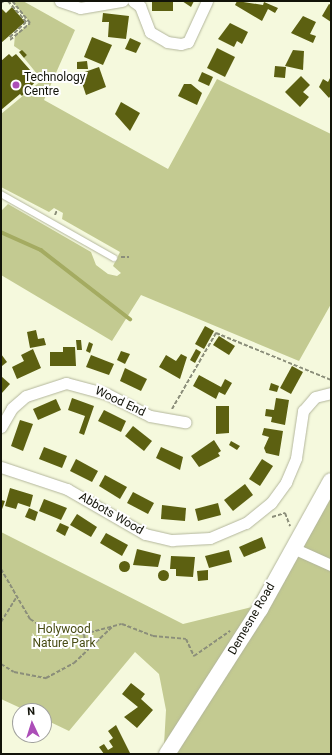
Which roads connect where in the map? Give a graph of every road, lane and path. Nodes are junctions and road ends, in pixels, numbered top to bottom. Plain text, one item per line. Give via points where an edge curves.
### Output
1 (4, 1) edge
2 (8, 1) edge
3 (12, 1) edge
4 (60, 1) edge
5 (122, 1) edge
6 (133, 1) edge
7 (208, 1) edge
8 (1, 3) edge
9 (1, 194) edge
10 (114, 258) dead end
11 (331, 380) edge
12 (331, 393) edge
13 (166, 418) junction
14 (185, 422) dead end
15 (1, 427) edge
16 (1, 467) edge
17 (331, 481) edge
18 (261, 512) junction
19 (296, 541) junction
20 (331, 565) edge
21 (1, 569) edge
22 (16, 598) junction
23 (1, 622) edge
24 (113, 626) junction
25 (247, 630) junction
26 (84, 634) junction
27 (86, 651) junction
28 (1, 664) edge
29 (167, 754) edge

1 - 8 path
2 - 3 path via 26,22 10,39 30,23
4 - 5 street via 80,8
6 - 7 street via 140,6 150,32 166,42 181,44 188,42
9 - 10 lane
11 - 13 path via 216,333
12 - 18 street, Abbots Wood via 315,397 306,405 292,470 279,493
13 - 14 street, Wood End
13 - 15 street, Wood End via 150,416 107,394 66,383 26,396 12,408
16 - 18 street, Abbots Wood via 67,489 135,530 165,539 191,540 216,536
17 - 19 street, Demesne Road
18 - 19 path via 270,518 285,513
19 - 20 street
19 - 25 street, Demesne Road
21 - 22 path
22 - 23 path
22 - 26 path via 38,626 52,633
24 - 25 path via 122,624 154,636 186,639 194,656 241,625
24 - 26 path
24 - 27 path
25 - 29 street, Demesne Road
26 - 27 path
27 - 28 path via 62,672 46,678 14,672

